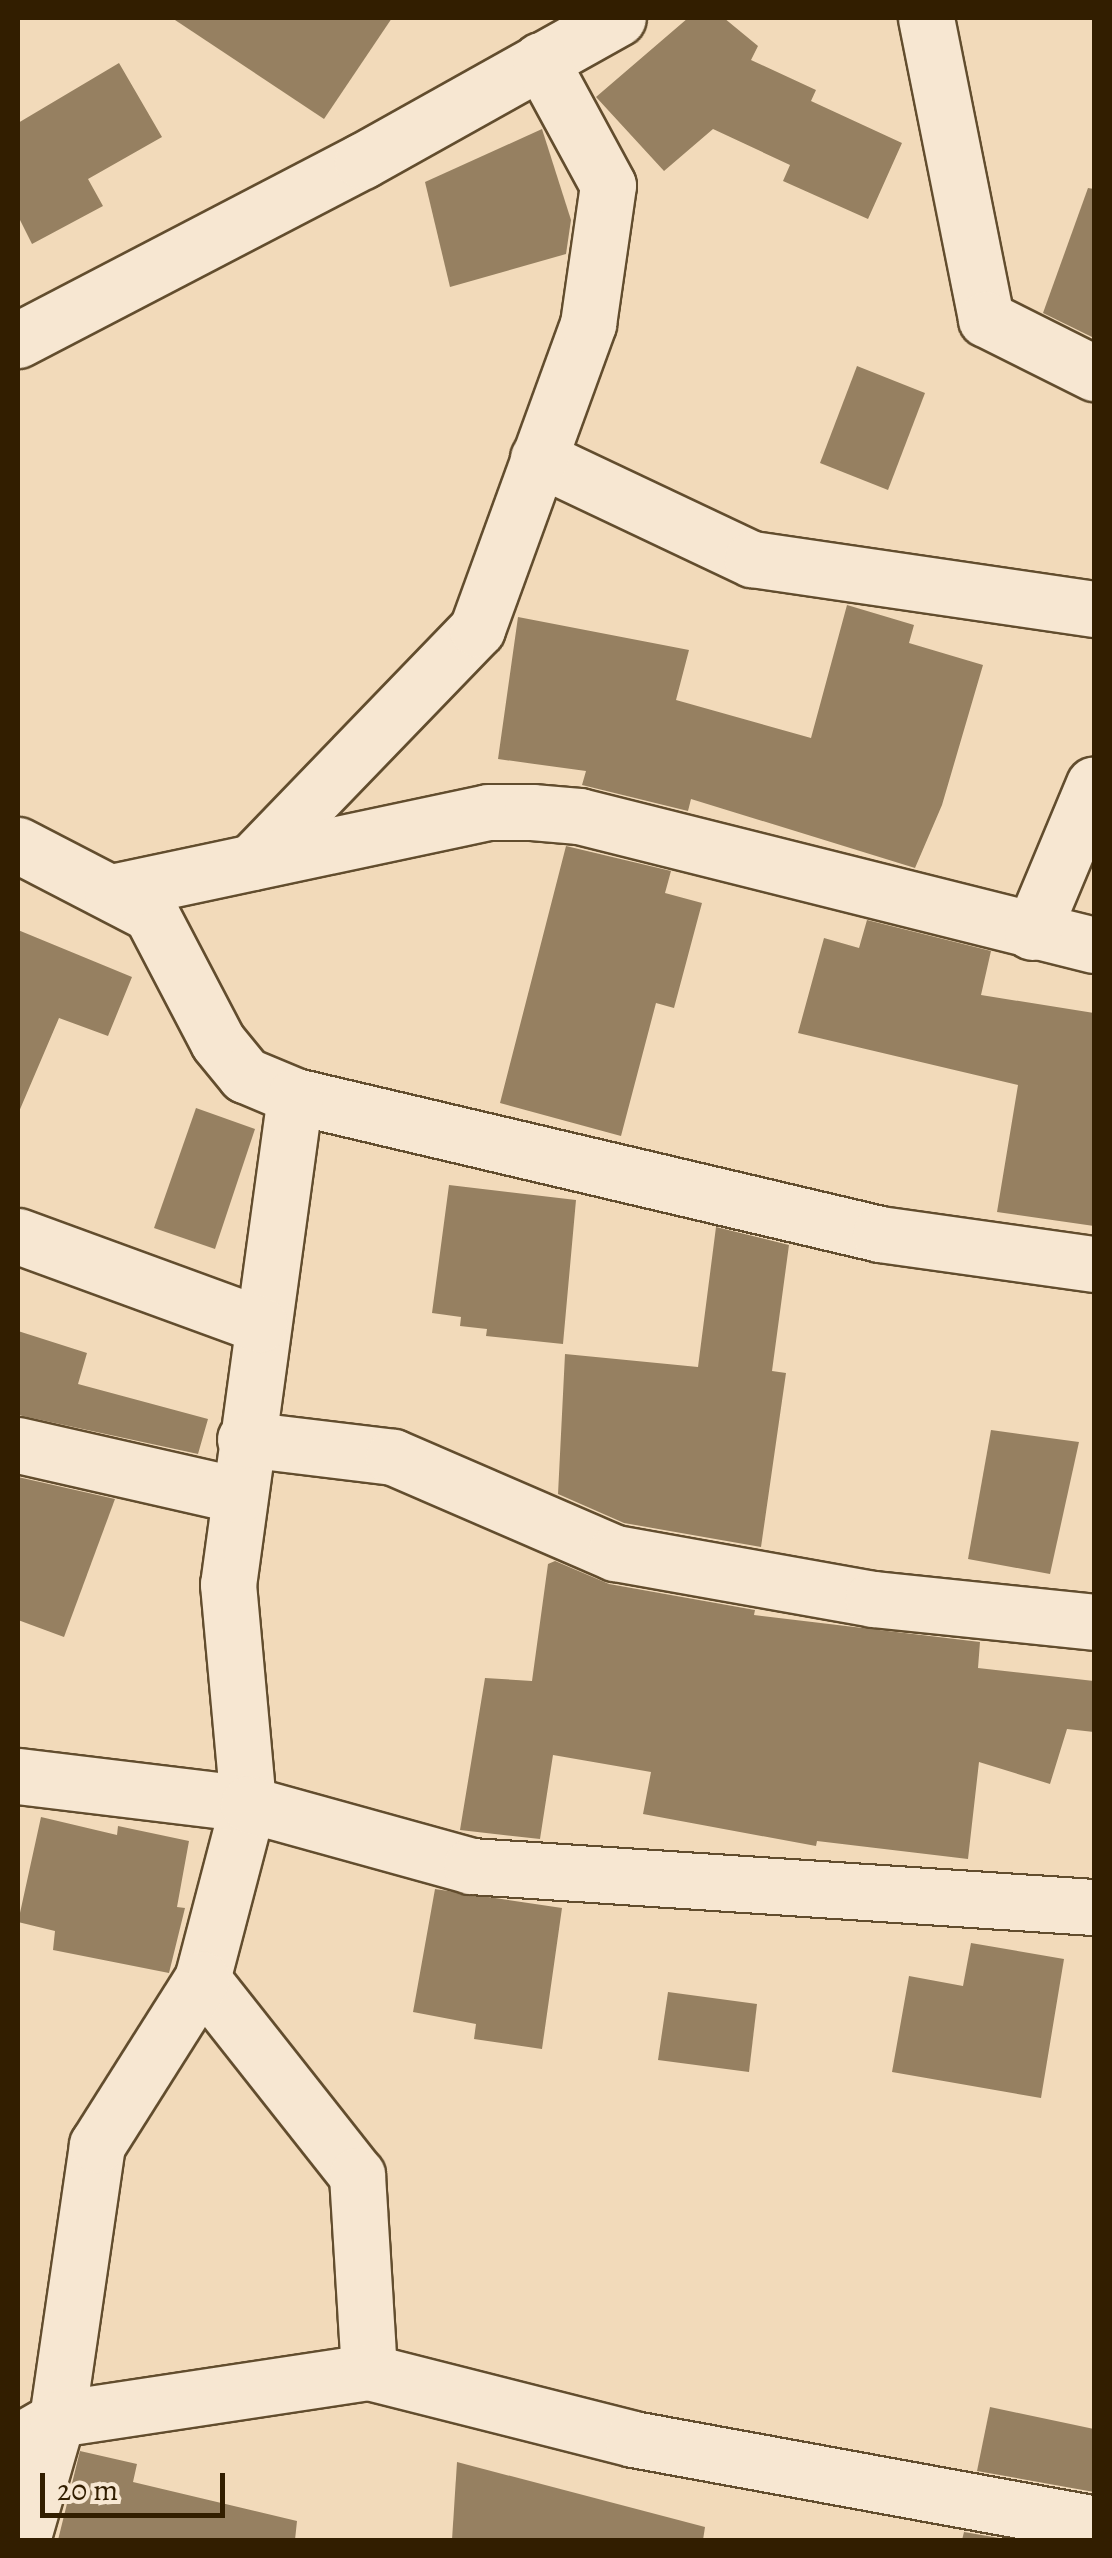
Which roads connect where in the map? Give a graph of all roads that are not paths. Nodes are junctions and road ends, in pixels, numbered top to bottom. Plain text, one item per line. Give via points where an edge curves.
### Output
1 (618, 18) edge
2 (926, 18) edge
3 (540, 60) junction
4 (18, 340) edge
5 (1094, 373) edge
6 (538, 458) junction
7 (1094, 609) edge
8 (1094, 784) edge
9 (18, 845) edge
10 (252, 862) junction
11 (112, 892) junction
12 (1032, 932) junction
13 (1094, 944) edge
14 (295, 1096) junction
15 (18, 1236) edge
16 (1094, 1264) edge
17 (259, 1324) junction
18 (245, 1439) junction
19 (18, 1445) edge
20 (238, 1495) junction
21 (1094, 1622) edge
22 (18, 1776) edge
23 (248, 1804) junction
24 (1094, 1906) edge
25 (202, 1979) junction
26 (369, 2372) junction
27 (37, 2430) edge
28 (1094, 2524) edge
29 (22, 2540) edge

1 - 3 street
2 - 5 street via 986,319
3 - 4 street
3 - 6 street via 608,185 588,324
6 - 7 street via 752,559
6 - 10 street via 477,629
8 - 12 street
9 - 11 street
10 - 11 street
10 - 12 street via 488,812 579,816
11 - 14 street via 152,914 218,1042 246,1075
12 - 13 street
14 - 16 street via 880,1234
14 - 17 street
15 - 17 street
17 - 18 street
18 - 20 street
18 - 21 street via 393,1457 614,1554 873,1599
19 - 20 street
20 - 23 street via 228,1584
22 - 23 street
23 - 24 street via 471,1866
23 - 25 street
25 - 26 street via 357,2174
25 - 27 street via 97,2145
26 - 27 street
26 - 28 street via 633,2439
27 - 29 street

